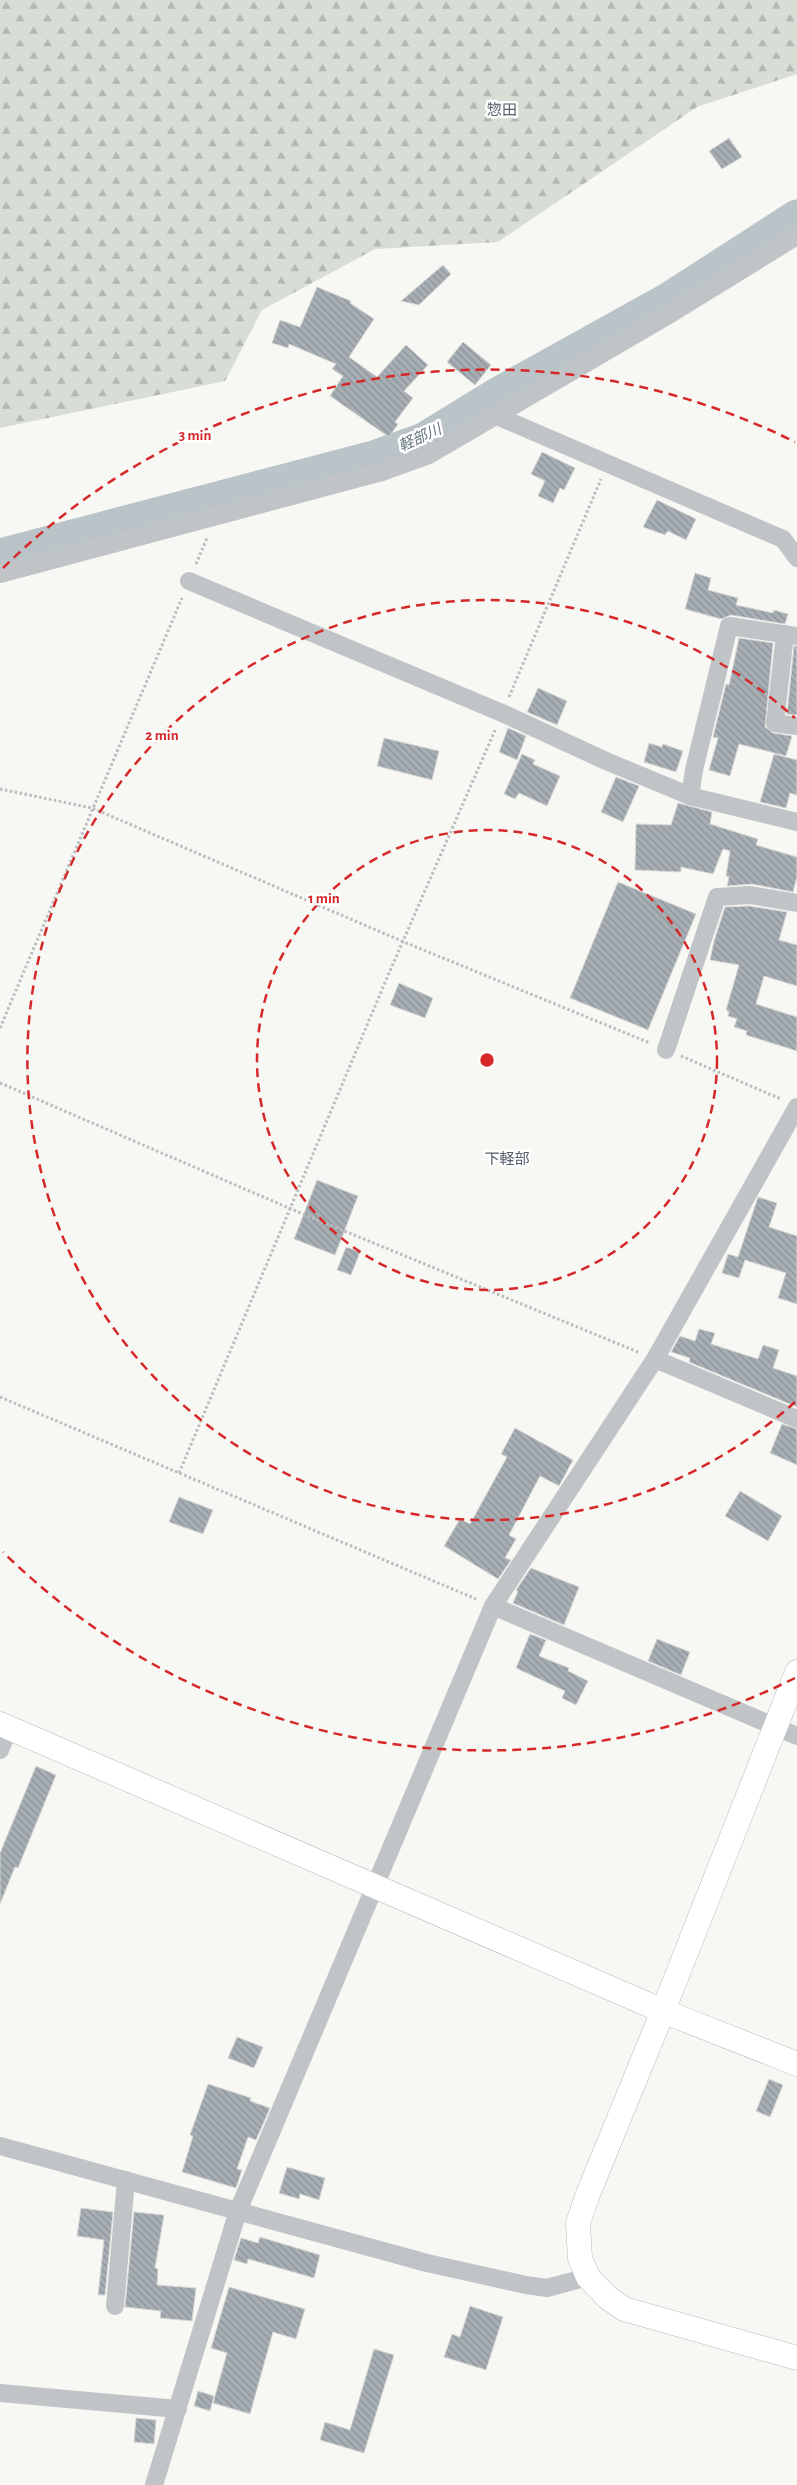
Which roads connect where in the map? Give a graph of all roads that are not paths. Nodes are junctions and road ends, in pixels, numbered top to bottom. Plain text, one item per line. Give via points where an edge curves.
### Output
1 (797, 236) edge
2 (497, 416) junction
3 (790, 535) edge
4 (797, 558) edge
5 (0, 574) edge
6 (189, 581) road end
7 (791, 635) edge
8 (797, 726) edge
9 (690, 796) junction
10 (797, 822) edge
11 (797, 903) edge
12 (666, 1050) road end
13 (793, 1105) edge
14 (654, 1359) junction
15 (797, 1419) edge
16 (493, 1606) junction
17 (797, 1672) edge
18 (4, 1726) edge
19 (787, 1732) edge
20 (0, 1750) edge
21 (376, 1885) junction
22 (663, 2011) junction
23 (797, 2064) edge
24 (0, 2146) edge
25 (126, 2180) junction
26 (238, 2211) junction
27 (588, 2277) junction
28 (115, 2306) dead end
29 (797, 2358) edge
30 (0, 2392) edge
31 (178, 2409) junction
32 (154, 2485) edge

1 - 2 street
2 - 3 street
2 - 5 street via 407,464
3 - 4 street
6 - 9 street via 502,712
7 - 8 street via 775,723
7 - 9 street via 729,626
9 - 10 street
11 - 12 street via 750,895 717,897
13 - 14 street
14 - 15 street
14 - 16 street
16 - 19 street
16 - 21 street
17 - 19 street
18 - 20 street
18 - 21 street
19 - 22 street
21 - 22 street
21 - 26 street
22 - 23 street
22 - 27 street via 578,2223 580,2258
24 - 25 street
25 - 26 street
25 - 28 street
26 - 27 street via 427,2263 526,2286 548,2288
26 - 31 street
27 - 29 street via 624,2309
30 - 31 street
31 - 32 street

